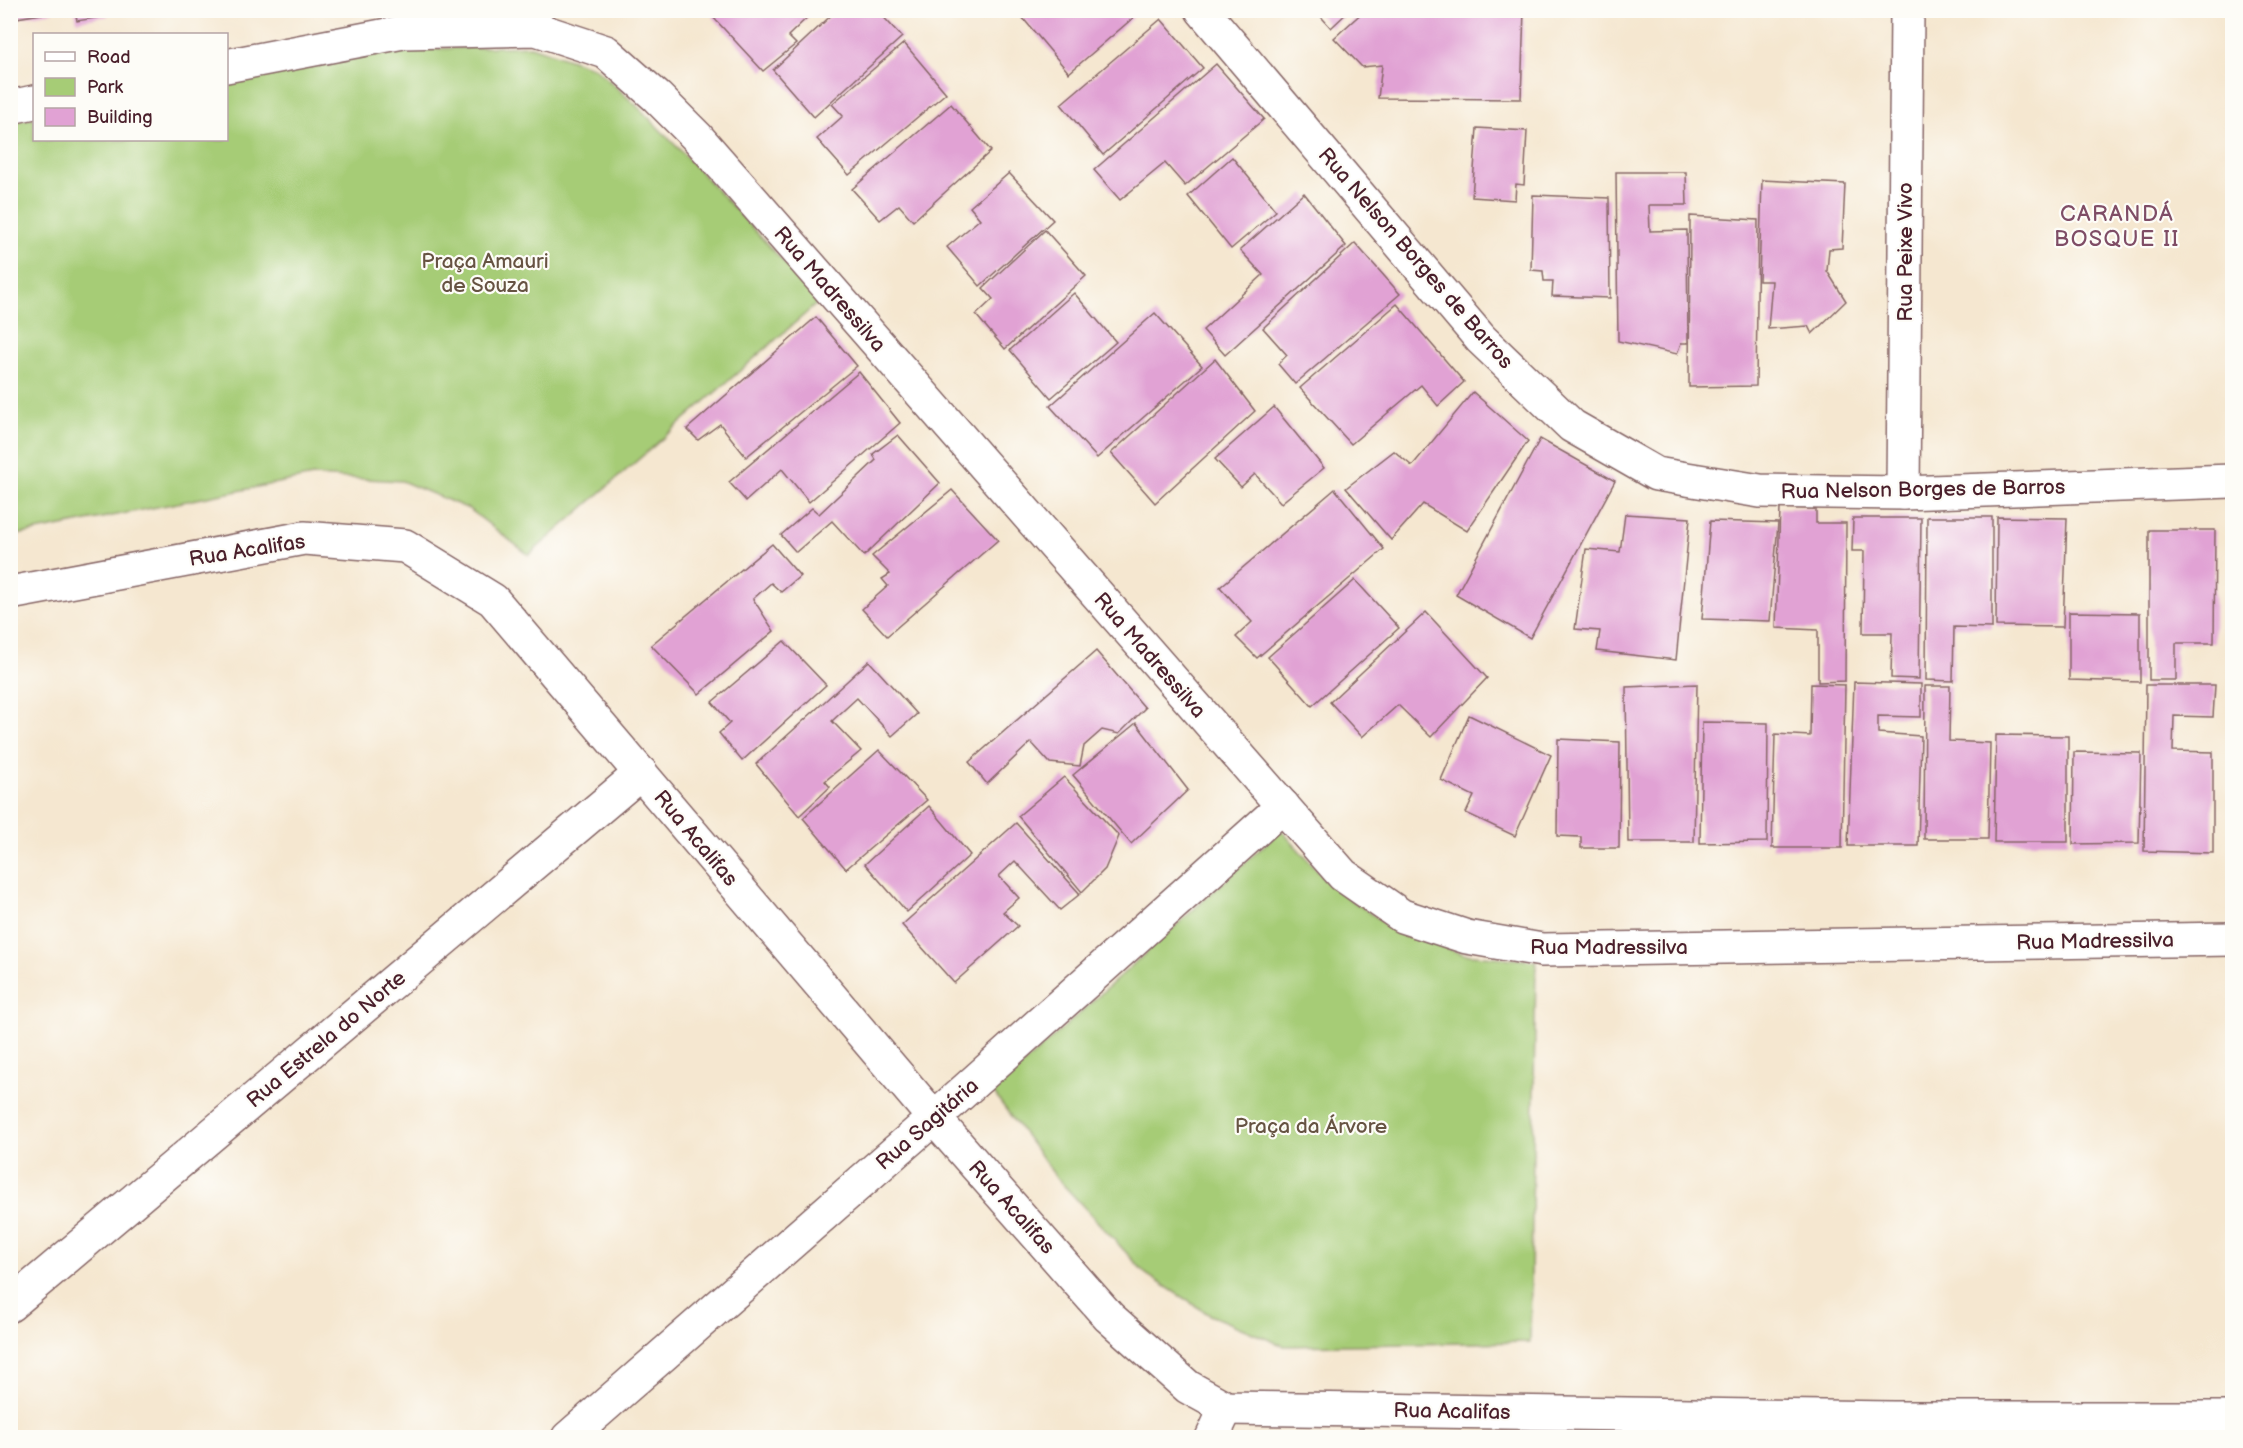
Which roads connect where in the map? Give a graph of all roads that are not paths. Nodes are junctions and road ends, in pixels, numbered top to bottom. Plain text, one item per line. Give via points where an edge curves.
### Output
1 (1202, 10) edge
2 (1907, 10) edge
3 (228, 66) edge
4 (33, 102) edge
5 (10, 107) edge
6 (2232, 481) edge
7 (1903, 494) junction
8 (10, 592) edge
9 (642, 773) junction
10 (1283, 806) junction
11 (2232, 939) edge
12 (934, 1118) junction
13 (10, 1305) edge
14 (1226, 1408) junction
15 (2232, 1418) edge
16 (1893, 1428) edge
17 (568, 1437) edge
18 (1212, 1437) edge

1 - 7 street, Rua Nelson Borges de Barros via 1481,339 1572,426 1656,474 1760,491
2 - 7 street, Rua Peixe Vivo
3 - 10 street, Rua Madressilva via 403,32 536,28 606,52 698,138
4 - 5 street
6 - 7 street, Rua Nelson Borges de Barros
8 - 9 street, Rua Acalifas via 304,538 405,546 494,600
9 - 12 street, Rua Acalifas
9 - 13 street, Rua Estrela do Norte
10 - 11 street, Rua Madressilva via 1343,875 1402,916 1467,937 1542,950
10 - 12 street, Rua Sagitária
12 - 14 street, Rua Acalifas via 1109,1317 1188,1387
12 - 17 street, Rua Sagitária
14 - 16 street, Rua Acalifas
14 - 18 street
15 - 16 street, Rua Acalifas

